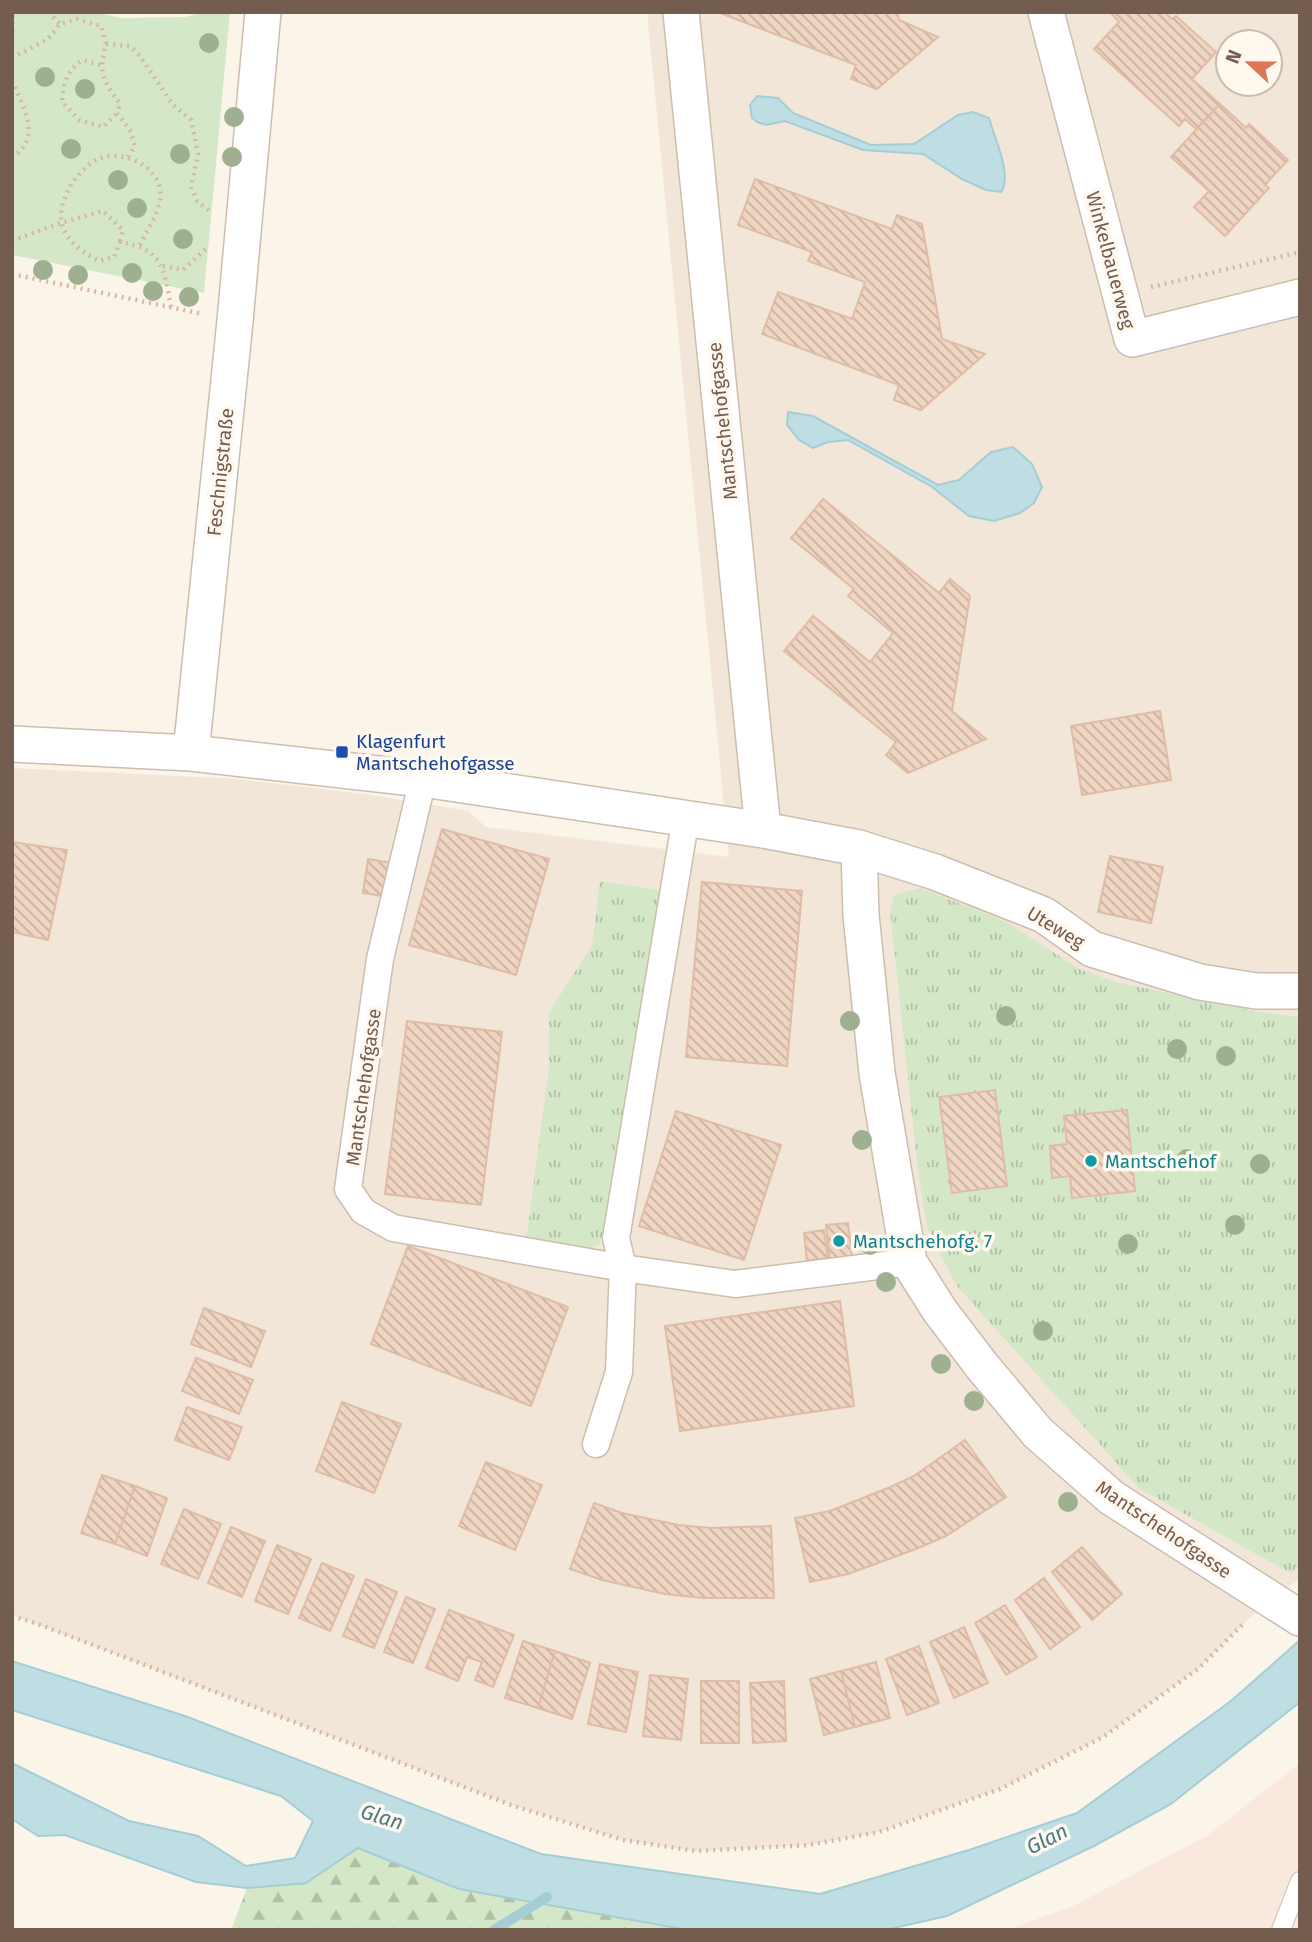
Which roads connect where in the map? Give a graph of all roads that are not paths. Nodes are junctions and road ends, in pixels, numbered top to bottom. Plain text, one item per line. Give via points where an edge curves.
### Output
1 (262, 12) edge
2 (681, 12) edge
3 (1046, 12) edge
4 (1300, 297) edge
5 (12, 744) edge
6 (191, 753) junction
7 (423, 779) junction
8 (686, 817) junction
9 (763, 830) junction
10 (859, 848) junction
11 (1300, 990) edge
12 (909, 1262) junction
13 (623, 1268) junction
14 (596, 1444) dead end
15 (1284, 1609) edge
16 (1300, 1881) edge
17 (1282, 1930) edge

1 - 6 street, Feschnigstraße
2 - 9 street, Mantschehofgasse
3 - 4 street, Winkelbauerweg via 1132,339
5 - 6 street
6 - 7 street
7 - 8 street
7 - 13 street, Mantschehofgasse via 380,959 348,1189 363,1211 393,1228
8 - 9 street
8 - 13 street via 616,1238
9 - 10 street
10 - 11 street, Uteweg via 1044,915 1092,949 1200,982 1256,991
10 - 12 street, Mantschehofgasse via 877,1073
12 - 13 street, Mantschehofgasse via 735,1284
12 - 15 street, Mantschehofgasse via 940,1311 1038,1433 1112,1498
13 - 14 street via 619,1372
16 - 17 lane

